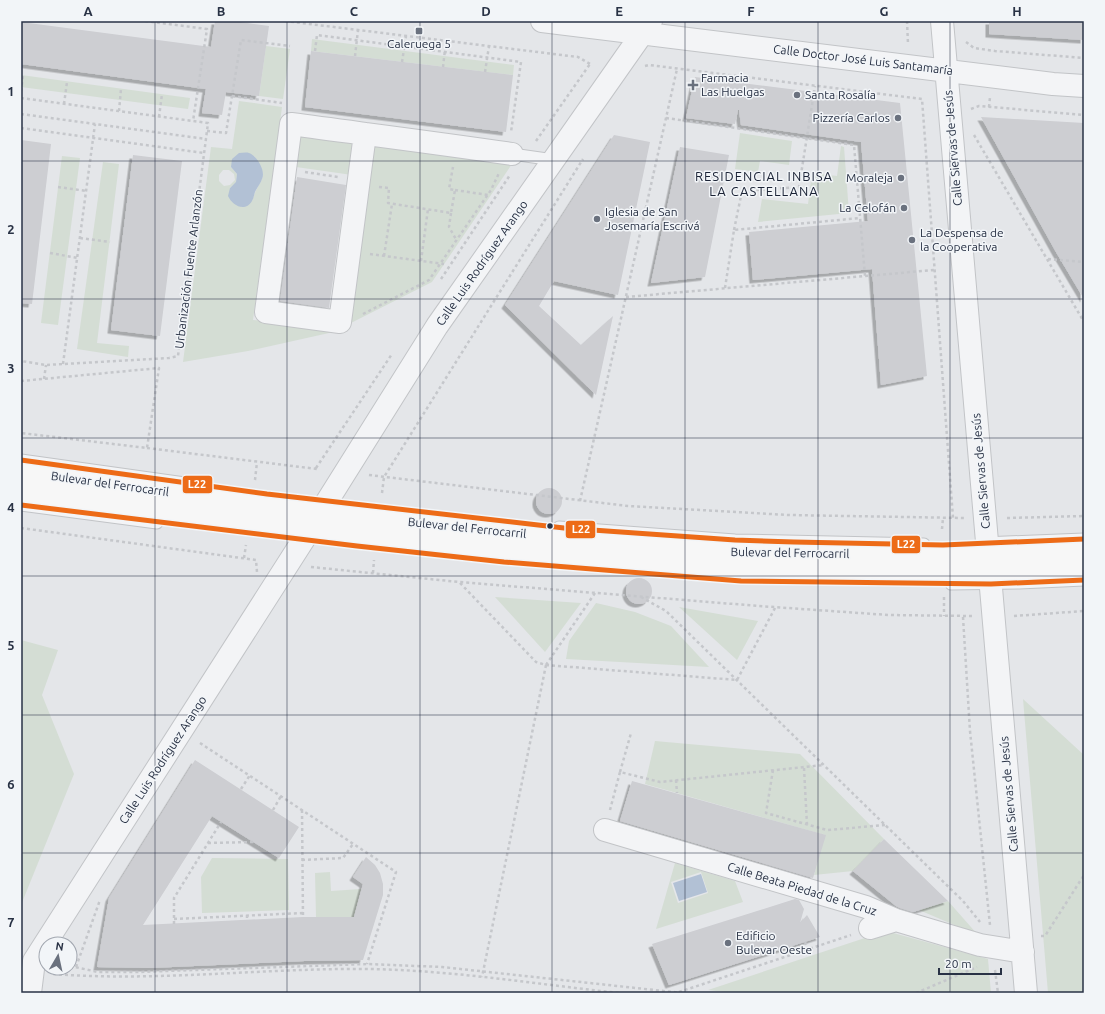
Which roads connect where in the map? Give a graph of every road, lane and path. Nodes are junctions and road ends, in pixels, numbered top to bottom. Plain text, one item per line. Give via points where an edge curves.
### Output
1 (145, 21) edge
2 (285, 21) edge
3 (542, 21) edge
4 (907, 21) edge
5 (942, 21) edge
6 (647, 27) edge
7 (358, 30) junction
8 (406, 36) junction
9 (357, 40) junction
10 (965, 40) dead end
11 (446, 41) junction
12 (908, 43) dead end
13 (290, 46) dead end
14 (489, 46) junction
15 (404, 47) junction
16 (315, 51) dead end
17 (444, 52) junction
18 (355, 56) dead end
19 (488, 58) junction
20 (1084, 58) edge
21 (402, 62) dead end
22 (590, 64) dead end
23 (443, 67) dead end
24 (640, 67) dead end
25 (677, 69) junction
26 (946, 70) junction
27 (485, 72) dead end
28 (23, 76) dead end
29 (67, 82) dead end
30 (815, 86) junction
31 (1084, 86) edge
32 (121, 89) dead end
33 (21, 91) edge
34 (162, 94) dead end
35 (990, 94) dead end
36 (232, 96) junction
37 (21, 98) edge
38 (282, 103) dead end
39 (64, 104) junction
40 (988, 107) junction
41 (119, 111) junction
42 (21, 114) edge
43 (968, 115) dead end
44 (1084, 115) edge
45 (159, 116) junction
46 (666, 118) junction
47 (193, 121) junction
48 (96, 124) junction
49 (21, 128) edge
50 (207, 131) junction
51 (365, 134) junction
52 (974, 134) dead end
53 (94, 138) junction
54 (807, 138) junction
55 (206, 139) junction
56 (456, 146) junction
57 (204, 153) junction
58 (510, 154) junction
59 (586, 154) dead end
60 (554, 160) junction
61 (285, 169) junction
62 (359, 182) junction
63 (58, 187) dead end
64 (455, 190) junction
65 (87, 191) junction
66 (488, 195) junction
67 (392, 204) junction
68 (428, 209) junction
69 (451, 213) junction
70 (860, 218) junction
71 (734, 230) junction
72 (80, 238) junction
73 (457, 241) junction
74 (110, 242) dead end
75 (349, 251) junction
76 (50, 254) dead end
77 (384, 256) junction
78 (78, 258) junction
79 (1047, 259) junction
80 (421, 261) junction
81 (1084, 262) edge
82 (442, 264) junction
83 (934, 270) junction
84 (865, 276) junction
85 (725, 288) junction
86 (626, 297) junction
87 (340, 322) junction
88 (1084, 322) edge
89 (21, 361) edge
90 (64, 364) junction
91 (46, 365) junction
92 (44, 377) junction
93 (21, 381) edge
94 (21, 433) edge
95 (147, 448) junction
96 (21, 460) edge
97 (257, 462) junction
98 (316, 468) dead end
99 (21, 472) edge
100 (362, 474) dead end
101 (384, 477) junction
102 (255, 480) dead end
103 (382, 493) dead end
104 (21, 494) edge
105 (580, 501) junction
106 (21, 505) edge
107 (324, 506) junction
108 (1084, 516) edge
109 (942, 518) junction
110 (953, 518) junction
111 (967, 518) dead end
112 (1003, 518) dead end
113 (1031, 518) junction
114 (1031, 523) dead end
115 (21, 528) edge
116 (942, 529) dead end
117 (306, 535) junction
118 (1084, 539) edge
119 (246, 545) dead end
120 (1084, 551) edge
121 (244, 558) junction
122 (374, 560) dead end
123 (990, 563) junction
124 (310, 567) dead end
125 (1084, 568) edge
126 (257, 573) dead end
127 (373, 573) junction
128 (1084, 580) edge
129 (459, 582) junction
130 (595, 593) junction
131 (640, 596) junction
132 (944, 596) dead end
133 (775, 607) junction
134 (1084, 611) edge
135 (944, 616) junction
136 (976, 616) dead end
137 (1008, 616) dead end
138 (963, 617) junction
139 (546, 665) junction
140 (737, 680) junction
141 (631, 733) dead end
142 (196, 749) dead end
143 (824, 765) junction
144 (804, 768) junction
145 (773, 770) junction
146 (620, 772) junction
147 (250, 775) junction
148 (676, 780) junction
149 (241, 789) dead end
150 (677, 793) dead end
151 (281, 796) junction
152 (273, 810) dead end
153 (302, 810) junction
154 (221, 822) dead end
155 (807, 824) junction
156 (886, 825) junction
157 (605, 830) joint
158 (254, 842) dead end
159 (208, 843) junction
160 (353, 844) junction
161 (302, 860) junction
162 (1084, 875) edge
163 (101, 898) dead end
164 (303, 912) junction
165 (246, 915) junction
166 (303, 917) dead end
167 (174, 919) junction
168 (247, 920) dead end
169 (896, 920) junction
170 (980, 923) dead end
171 (174, 924) dead end
172 (870, 928) joint
173 (991, 929) dead end
174 (1045, 936) dead end
175 (805, 942) dead end
176 (808, 949) junction
177 (1023, 952) junction
178 (78, 961) edge
179 (304, 961) dead end
180 (249, 964) dead end
181 (367, 964) junction
182 (304, 966) junction
183 (981, 966) dead end
184 (78, 967) edge
185 (249, 968) junction
186 (483, 971) junction
187 (78, 976) edge
188 (482, 976) junction
189 (651, 991) edge
190 (677, 992) edge
191 (30, 993) edge
192 (619, 993) edge
193 (682, 993) edge
194 (916, 993) edge
195 (1026, 993) edge

1 - 47 path via 207,29
2 - 7 path
3 - 6 street, Calle Doctor José Luis Santamaría
4 - 12 path
5 - 26 street, Calle Siervas de Jesús
6 - 26 street, Calle Doctor José Luis Santamaría
6 - 60 street, Calle Luis Rodríguez Arango
7 - 8 path
7 - 9 path
8 - 11 path
8 - 15 path
9 - 15 path
9 - 16 path via 317,35
9 - 18 path
10 - 20 path via 974,48
11 - 14 path
11 - 17 path
13 - 36 path via 241,40
14 - 19 path
14 - 22 path via 578,57
15 - 17 path
15 - 21 path
17 - 19 path
17 - 23 path
19 - 27 path
19 - 58 path via 521,62
24 - 25 path via 649,65
25 - 30 path
25 - 46 path
26 - 31 street, Calle Doctor José Luis Santamaría
26 - 123 street, Calle Siervas de Jesús
28 - 33 path
29 - 39 path
30 - 54 path
30 - 83 path via 922,99
32 - 41 path
34 - 45 path
35 - 40 path
36 - 38 path
36 - 50 path via 226,133
37 - 39 path
39 - 41 path
40 - 43 path via 979,106 971,109
40 - 44 path
41 - 45 path
42 - 48 path
45 - 47 path
46 - 54 path
46 - 86 path
47 - 50 path via 208,123
48 - 53 path
48 - 55 path
49 - 53 path
50 - 55 path, Urbanización Fuente Arlanzón
51 - 56 street
51 - 61 street via 291,124
51 - 62 street
52 - 79 path, Calle Siervas de Jesús
53 - 57 path
53 - 65 path
54 - 70 path via 854,145
54 - 71 path via 799,187 742,191
55 - 57 path, Urbanización Fuente Arlanzón
56 - 58 street
56 - 64 path via 449,189
57 - 90 path, Urbanización Fuente Arlanzón via 178,356
58 - 60 lane
58 - 66 path
59 - 101 path
60 - 107 street, Calle Luis Rodríguez Arango via 437,326
61 - 62 path
61 - 87 street via 266,312
62 - 67 path via 389,188 388,203
62 - 75 street
63 - 65 path
64 - 66 path
64 - 69 path
65 - 72 path
66 - 73 path
67 - 68 path
67 - 77 path
68 - 69 path
68 - 80 path
69 - 73 path via 449,227
70 - 71 path
70 - 84 path
71 - 85 path
72 - 74 path
72 - 78 path
73 - 82 path
75 - 77 path
75 - 87 street
76 - 78 path
77 - 80 path
78 - 90 path
79 - 81 path
79 - 88 path, Calle Siervas de Jesús
80 - 82 path
82 - 87 path via 429,280 347,322
83 - 84 path
83 - 110 path
84 - 85 path
85 - 86 path
86 - 105 path
89 - 91 path, Urbanización Fuente Arlanzón
90 - 91 path, Urbanización Fuente Arlanzón
91 - 92 path
92 - 93 path
92 - 95 path via 159,368
94 - 95 path
95 - 97 path
96 - 107 lane, Bulevar del Ferrocarril via 234,490
97 - 98 path
97 - 102 path
99 - 107 main road, Bulevar del Ferrocarril
100 - 101 path
101 - 103 path
101 - 105 path
104 - 117 main road, Bulevar del Ferrocarril
105 - 109 path via 789,515
106 - 117 lane, Bulevar del Ferrocarril
107 - 123 main road, Bulevar del Ferrocarril via 571,539 731,552 851,555
108 - 113 path
109 - 110 path
109 - 116 path
110 - 111 path
112 - 113 path
113 - 114 path
115 - 121 path
117 - 123 main road, Bulevar del Ferrocarril via 741,571 864,574
117 - 191 street, Calle Luis Rodríguez Arango via 34,961
118 - 123 lane, Bulevar del Ferrocarril
119 - 121 path
120 - 123 main road, Bulevar del Ferrocarril
121 - 126 path via 256,560
122 - 127 path
123 - 125 main road, Bulevar del Ferrocarril
123 - 128 lane, Bulevar del Ferrocarril
123 - 177 street, Calle Siervas de Jesús
124 - 127 path
127 - 129 path
129 - 130 path
129 - 139 path via 536,662
130 - 131 path
130 - 139 path
131 - 133 path
131 - 140 path via 666,611
132 - 135 path
133 - 135 path
133 - 140 path
134 - 137 path
135 - 138 path
136 - 138 path
138 - 173 path via 970,731
139 - 140 path
139 - 186 path
140 - 143 path
141 - 146 path
142 - 147 path, Calle Luis Rodríguez Arango via 200,743
143 - 144 path
143 - 156 path
144 - 145 path
144 - 155 path
145 - 148 path
145 - 155 path via 766,813
146 - 148 path via 660,782
146 - 157 path
147 - 149 path
147 - 151 path, Calle Luis Rodríguez Arango
148 - 150 path
151 - 152 path
151 - 153 path, Calle Luis Rodríguez Arango
153 - 160 path, Calle Luis Rodríguez Arango
153 - 161 path
154 - 159 path
155 - 156 path via 827,830
156 - 170 path via 963,901
157 - 169 street, Calle Beata Piedad de la Cruz via 866,907
158 - 159 path
159 - 167 path via 174,898
160 - 161 path via 343,858
160 - 181 path, Calle Luis Rodríguez Arango via 396,872
161 - 164 path
162 - 174 path
163 - 178 path
164 - 165 path
164 - 166 path
165 - 167 path
165 - 168 path
167 - 171 path
169 - 172 street
169 - 177 street, Calle Beata Piedad de la Cruz via 980,944
172 - 176 path
175 - 176 path
176 - 190 path
177 - 195 street, Calle Siervas de Jesús
179 - 182 path
180 - 185 path
181 - 182 path
181 - 186 path
182 - 185 path
183 - 194 path
184 - 185 path via 98,972
186 - 188 path
186 - 189 path
187 - 188 path via 172,976 367,969
188 - 192 path
189 - 190 path
190 - 193 path

